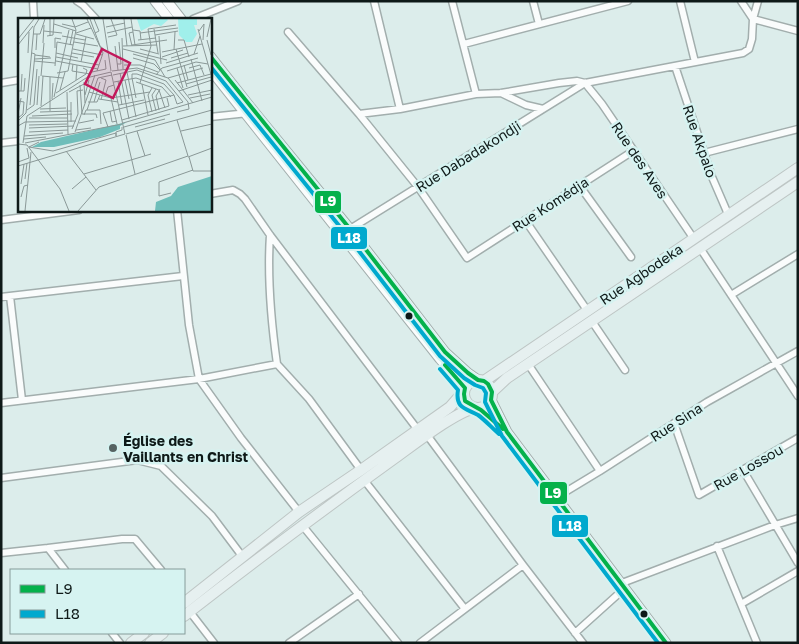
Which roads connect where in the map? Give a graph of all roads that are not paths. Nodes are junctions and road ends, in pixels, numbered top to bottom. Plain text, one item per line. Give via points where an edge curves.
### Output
1 (33, 1) edge
2 (77, 1) edge
3 (155, 1) edge
4 (167, 1) edge
5 (374, 1) edge
6 (452, 1) edge
7 (533, 1) edge
8 (628, 1) edge
9 (680, 1) edge
10 (741, 1) edge
11 (758, 1) edge
12 (235, 2) edge
13 (34, 18) edge
14 (95, 18) edge
15 (168, 18) edge
16 (180, 18) edge
17 (195, 18) edge
18 (753, 19) junction
19 (539, 24) junction
20 (798, 31) edge
21 (288, 32) dead end
22 (464, 44) junction
23 (211, 57) edge
24 (695, 62) junction
25 (674, 66) junction
26 (211, 70) edge
27 (18, 80) edge
28 (1, 83) edge
29 (585, 83) junction
30 (501, 93) junction
31 (476, 94) junction
32 (400, 109) junction
33 (543, 109) junction
34 (250, 113) junction
35 (359, 114) junction
36 (211, 117) edge
37 (798, 129) edge
38 (18, 141) edge
39 (1, 143) edge
40 (633, 151) junction
41 (704, 153) junction
42 (798, 168) edge
43 (798, 182) edge
44 (579, 185) junction
45 (418, 187) junction
46 (211, 194) edge
47 (71, 211) edge
48 (177, 211) edge
49 (728, 214) junction
50 (1, 220) edge
51 (525, 220) junction
52 (350, 229) junction
53 (270, 235) junction
54 (694, 238) junction
55 (700, 248) junction
56 (798, 254) edge
57 (631, 257) dead end
58 (183, 276) junction
59 (10, 296) junction
60 (730, 296) junction
61 (1, 297) edge
62 (589, 315) junction
63 (798, 351) edge
64 (442, 355) junction
65 (777, 363) junction
66 (277, 364) junction
67 (528, 364) junction
68 (626, 370) dead end
69 (199, 379) junction
70 (481, 380) junction
71 (465, 390) junction
72 (492, 396) junction
73 (798, 396) edge
74 (22, 400) junction
75 (1, 403) edge
76 (477, 408) junction
77 (674, 424) junction
78 (423, 432) junction
79 (507, 432) junction
80 (798, 438) edge
81 (743, 470) junction
82 (600, 471) junction
83 (363, 475) junction
84 (1, 478) edge
85 (557, 497) junction
86 (299, 512) junction
87 (798, 518) edge
88 (302, 525) junction
89 (775, 525) junction
90 (717, 546) junction
91 (48, 548) junction
92 (1, 552) edge
93 (242, 556) junction
94 (798, 563) edge
95 (523, 565) junction
96 (64, 569) edge
97 (160, 569) edge
98 (798, 571) edge
99 (623, 585) junction
100 (360, 594) junction
101 (741, 604) junction
102 (185, 606) edge
103 (465, 609) junction
104 (575, 633) junction
105 (143, 634) edge
106 (162, 634) edge
107 (131, 643) edge
108 (150, 643) edge
109 (214, 643) edge
110 (289, 643) edge
111 (398, 643) edge
112 (420, 643) edge
113 (583, 643) edge
114 (666, 643) edge
115 (757, 643) edge

1 - 13 street
2 - 14 street
3 - 15 main road
4 - 16 main road
5 - 32 street
6 - 22 street
7 - 19 street
8 - 19 street
9 - 24 street
10 - 18 street
11 - 18 street
12 - 17 street
18 - 20 street
18 - 24 street via 749,49
19 - 22 street
21 - 35 street
22 - 31 street
23 - 34 main road
24 - 25 street
25 - 29 street
25 - 41 street, Rue Akpalo
26 - 34 main road
27 - 28 street
29 - 30 street via 559,83
29 - 33 street, Rue Dabadakondji
29 - 40 street, Rue des Aves
30 - 31 street
30 - 33 street
31 - 32 street
32 - 35 street
33 - 45 street, Rue Dabadakondji
34 - 36 street
34 - 52 main road
34 - 64 main road
35 - 45 street
37 - 41 street
38 - 39 street
40 - 44 street, Rue Komédja
40 - 54 street, Rue des Aves
41 - 49 street, Rue Akpalo
42 - 49 main road, Rue Agbodeka
43 - 55 main road, Rue Agbodeka
44 - 51 street, Rue Komédja
44 - 57 street
45 - 51 street, Rue Komédja via 467,258
45 - 52 street, Rue Dabadakondji
46 - 53 street via 233,190 240,194
47 - 50 street
48 - 58 street
49 - 54 main road, Rue Agbodeka
51 - 62 street
52 - 64 main road
53 - 66 street via 269,296
53 - 78 street
54 - 55 main road
54 - 62 main road, Rue Agbodeka
55 - 60 street
55 - 62 main road, Rue Agbodeka
56 - 60 street
58 - 59 street
58 - 69 street
59 - 61 street
59 - 74 street
60 - 65 street
62 - 67 main road, Rue Agbodeka
62 - 68 street
62 - 70 main road, Rue Agbodeka
63 - 65 street, Rue Sina
64 - 70 main road
64 - 71 main road
65 - 73 street
65 - 77 street, Rue Sina
66 - 69 street
66 - 83 street via 304,394
67 - 72 main road, Rue Agbodeka via 507,378
67 - 82 street
69 - 74 street
69 - 86 street
70 - 71 main road via 470,382
70 - 72 main road
71 - 76 main road via 465,400
71 - 78 main road
72 - 76 main road via 486,406
72 - 79 main road
74 - 75 street
76 - 78 main road
76 - 79 main road
77 - 81 street, Rue Lossou via 698,495
77 - 82 street, Rue Sina
78 - 83 main road
78 - 95 street
79 - 85 main road
80 - 81 street, Rue Lossou
81 - 89 street
82 - 85 street, Rue Sina
83 - 86 main road
83 - 88 main road
83 - 103 street
84 - 93 street via 137,460 152,463 161,466 212,516
85 - 99 main road
86 - 93 main road
87 - 89 street
88 - 100 street
88 - 102 main road
89 - 90 street
89 - 94 street
90 - 99 street
90 - 101 street
91 - 92 street
91 - 96 street
91 - 97 street via 135,539
93 - 102 main road
95 - 103 street
95 - 104 street
98 - 101 street
99 - 104 street
99 - 114 main road
100 - 110 street
100 - 111 street
101 - 115 street
102 - 109 street
103 - 112 street
104 - 113 street
105 - 107 main road
106 - 108 main road

